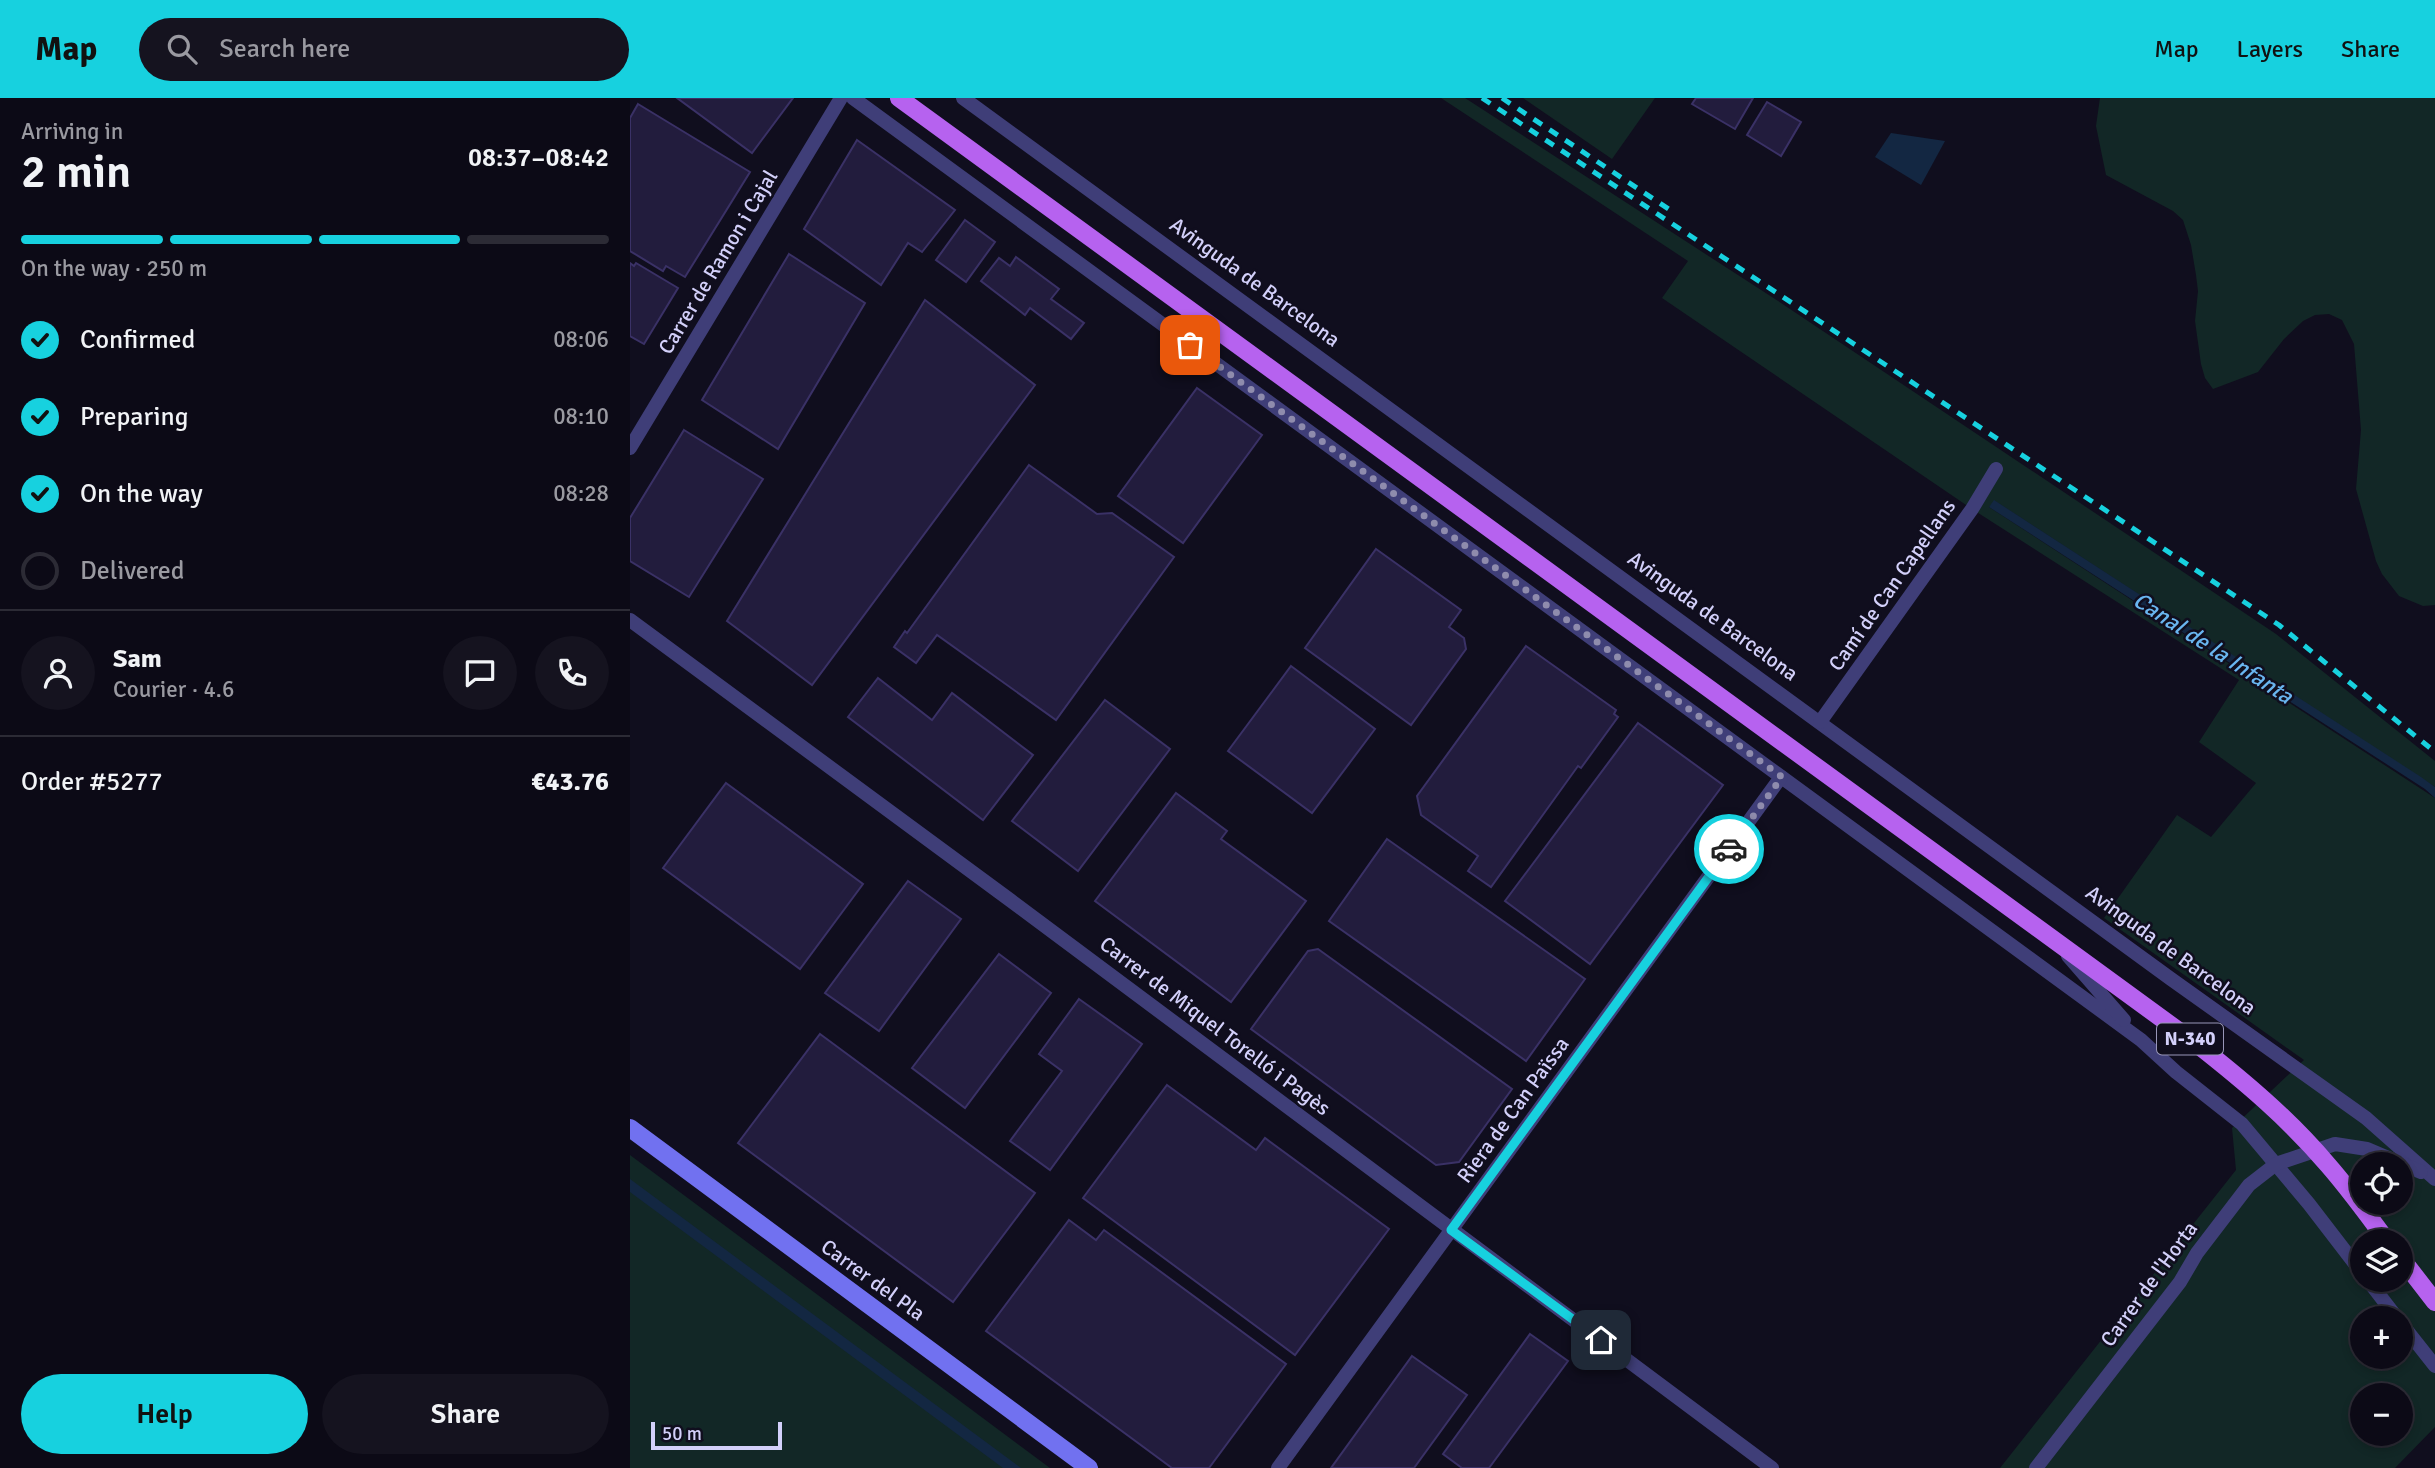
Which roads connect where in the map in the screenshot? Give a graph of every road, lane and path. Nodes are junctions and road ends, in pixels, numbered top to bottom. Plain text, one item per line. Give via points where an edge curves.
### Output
1 (841, 98) edge
2 (853, 98) edge
3 (899, 98) edge
4 (963, 98) edge
5 (630, 448) edge
6 (1996, 469) dead end
7 (630, 620) edge
8 (1820, 723) junction
9 (1782, 777) junction
10 (2054, 940) junction
11 (2140, 1040) junction
12 (630, 1128) edge
13 (2315, 1150) junction
14 (2276, 1164) junction
15 (2433, 1178) edge
16 (2378, 1229) edge
17 (1451, 1230) junction
18 (2350, 1258) edge
19 (2413, 1274) edge
20 (2377, 1292) edge
21 (2435, 1302) edge
22 (2388, 1306) edge
23 (2413, 1338) edge
24 (2435, 1366) edge
25 (1089, 1468) edge
26 (1278, 1468) edge
27 (1773, 1468) edge
28 (2035, 1468) edge

1 - 5 street, Carrer de Ramon i Cajal
2 - 9 street
3 - 10 main road, N-340
4 - 8 street, Avinguda de Barcelona
6 - 8 street, Camí de Can Capellans
7 - 17 street, Carrer de Miquel Torelló i Pagès
8 - 15 street, Avinguda de Barcelona via 2366,1118
9 - 11 street
9 - 17 street, Riera de Can Païssa
10 - 11 street
10 - 13 main road, N-340 via 2252,1088
11 - 14 street via 2242,1124
12 - 25 main road, Carrer del Pla
13 - 14 street, Carrer de l'Horta
13 - 15 street, Avinguda de Barcelona via 2335,1144 2367,1149
13 - 16 main road, N-340
14 - 18 street
14 - 28 street, Carrer de l'Horta via 2249,1185
17 - 26 street, Riera de Can Païssa
17 - 27 street, Carrer de Miquel Torelló i Pagès
19 - 21 main road
20 - 22 street
23 - 24 street

